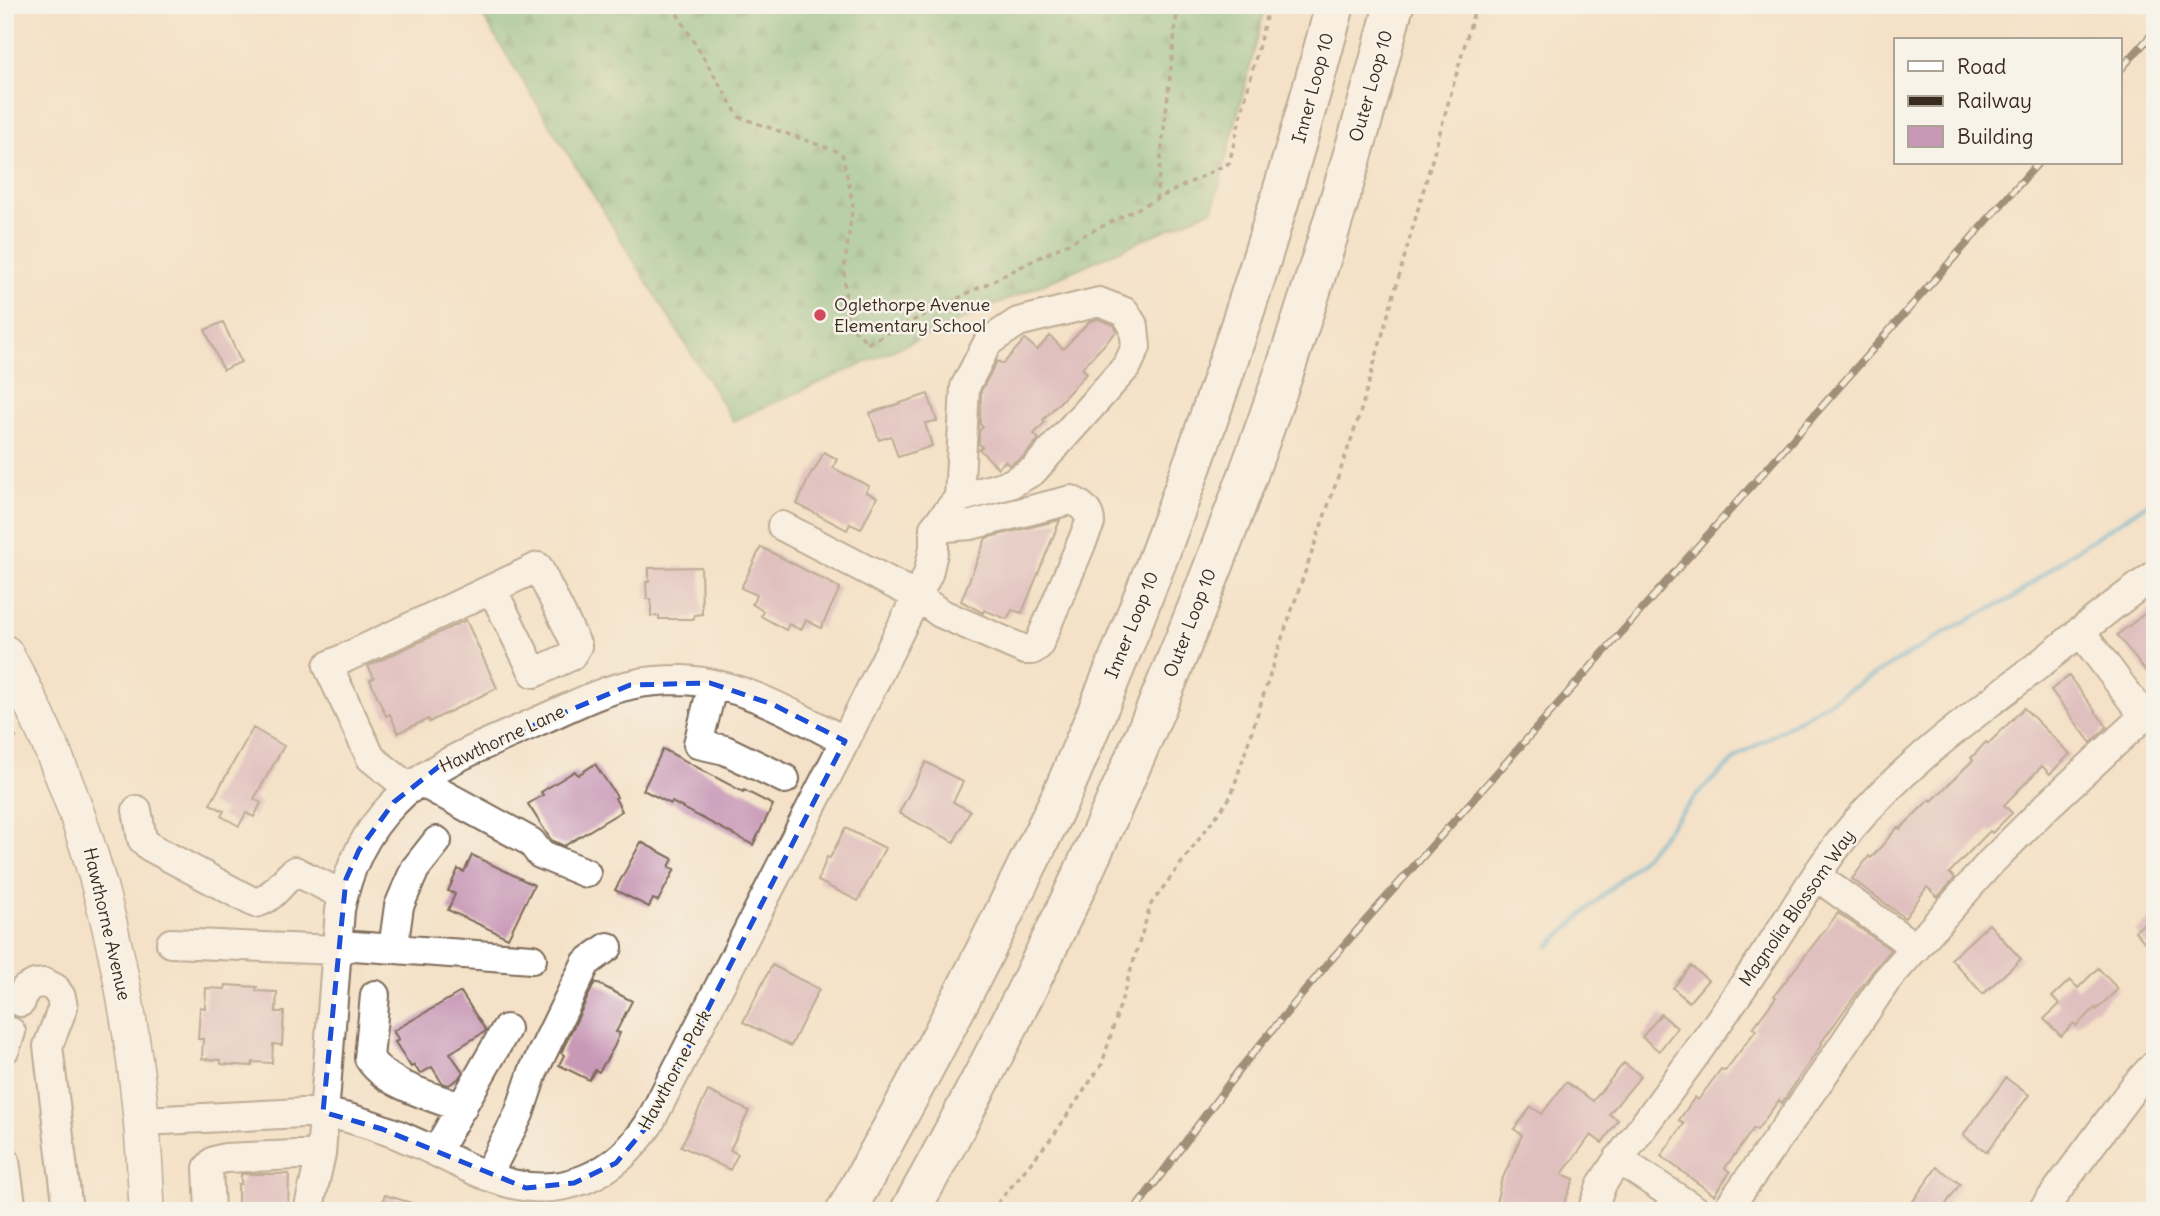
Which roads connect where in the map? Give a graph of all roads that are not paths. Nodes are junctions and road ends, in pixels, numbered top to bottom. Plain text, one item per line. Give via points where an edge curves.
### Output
1 (1335, 5) edge
2 (1394, 5) edge
3 (959, 498) junction
4 (782, 526) dead end
5 (934, 528) junction
6 (2155, 575) edge
7 (492, 589) dead end
8 (917, 596) junction
9 (2080, 631) junction
10 (5, 653) edge
11 (713, 684) junction
12 (2150, 712) edge
13 (845, 741) junction
14 (785, 779) dead end
15 (414, 785) junction
16 (137, 810) dead end
17 (437, 841) dead end
18 (586, 873) dead end
19 (1815, 876) junction
20 (343, 895) junction
21 (171, 943) dead end
22 (608, 947) dead end
23 (393, 948) junction
24 (1916, 948) junction
25 (336, 950) junction
26 (532, 959) dead end
27 (375, 995) dead end
28 (21, 1002) dead end
29 (506, 1029) dead end
30 (328, 1053) junction
31 (369, 1058) junction
32 (2155, 1064) edge
33 (461, 1108) junction
34 (323, 1112) junction
35 (143, 1121) junction
36 (436, 1152) junction
37 (321, 1154) junction
38 (1619, 1159) junction
39 (5, 1161) edge
40 (487, 1176) junction
41 (12, 1211) edge
42 (68, 1211) edge
43 (148, 1211) edge
44 (210, 1211) edge
45 (308, 1211) edge
46 (846, 1211) edge
47 (910, 1211) edge
48 (1592, 1211) edge
49 (1697, 1211) edge
50 (1726, 1211) edge
51 (2042, 1211) edge

1 - 46 highway, Inner Loop 10 via 1249,306 1121,653 1065,788 962,999
2 - 47 highway, Outer Loop 10 via 1304,317 1185,637 1065,914
3 - 3 street via 1010,484 1033,471 1127,366 1136,346 1134,327 1125,312 1099,302 1077,306 1018,322 988,342 965,387
3 - 5 street
4 - 8 street
5 - 8 street, Hawthorne Park via 928,574
5 - 8 street via 971,525 1071,500 1090,515 1044,634 1032,650 940,613
6 - 9 street, Magnolia Blossom Way
7 - 15 street via 328,666 371,758
8 - 13 street, Hawthorne Park
9 - 12 street
9 - 19 street, Magnolia Blossom Way via 1913,765 1854,825
10 - 35 main road, Hawthorne Avenue via 61,768 90,848 126,1006
11 - 13 street, Hawthorne Lane via 772,704
11 - 14 street via 698,744 725,750
11 - 15 street, Hawthorne Lane via 656,681 606,692 442,764
12 - 24 street via 2047,806
13 - 40 street, Hawthorne Park via 649,1124 634,1145 616,1163 574,1184 526,1188
15 - 18 street via 531,842 540,854
15 - 20 street, Hawthorne Lane via 373,827 346,878
16 - 20 street via 142,839 150,847 255,903 269,898 295,871
17 - 23 street via 415,869 399,906
19 - 24 street
19 - 38 street, Magnolia Blossom Way via 1765,955
20 - 25 street, Hawthorne Lane
21 - 25 street
22 - 40 street via 586,963
23 - 25 street
23 - 26 street
24 - 50 street via 1886,981
25 - 30 street, Hawthorne Lane
27 - 31 street
28 - 42 street via 25,989 35,984 55,988 61,997 63,1007 48,1046
29 - 33 street
30 - 31 street
30 - 34 street, Hawthorne Lane
31 - 33 street via 384,1077
32 - 51 street
33 - 36 street
34 - 35 street, Hawthorne Park
34 - 36 street, Hawthorne Park via 362,1121
34 - 37 street, Hawthorne Lane
35 - 43 main road, Hawthorne Avenue
36 - 40 street, Hawthorne Park
37 - 44 street via 214,1161 208,1168
37 - 45 street, Hawthorne Lane
38 - 48 street, Magnolia Blossom Way via 1602,1184
38 - 49 street
39 - 41 street

